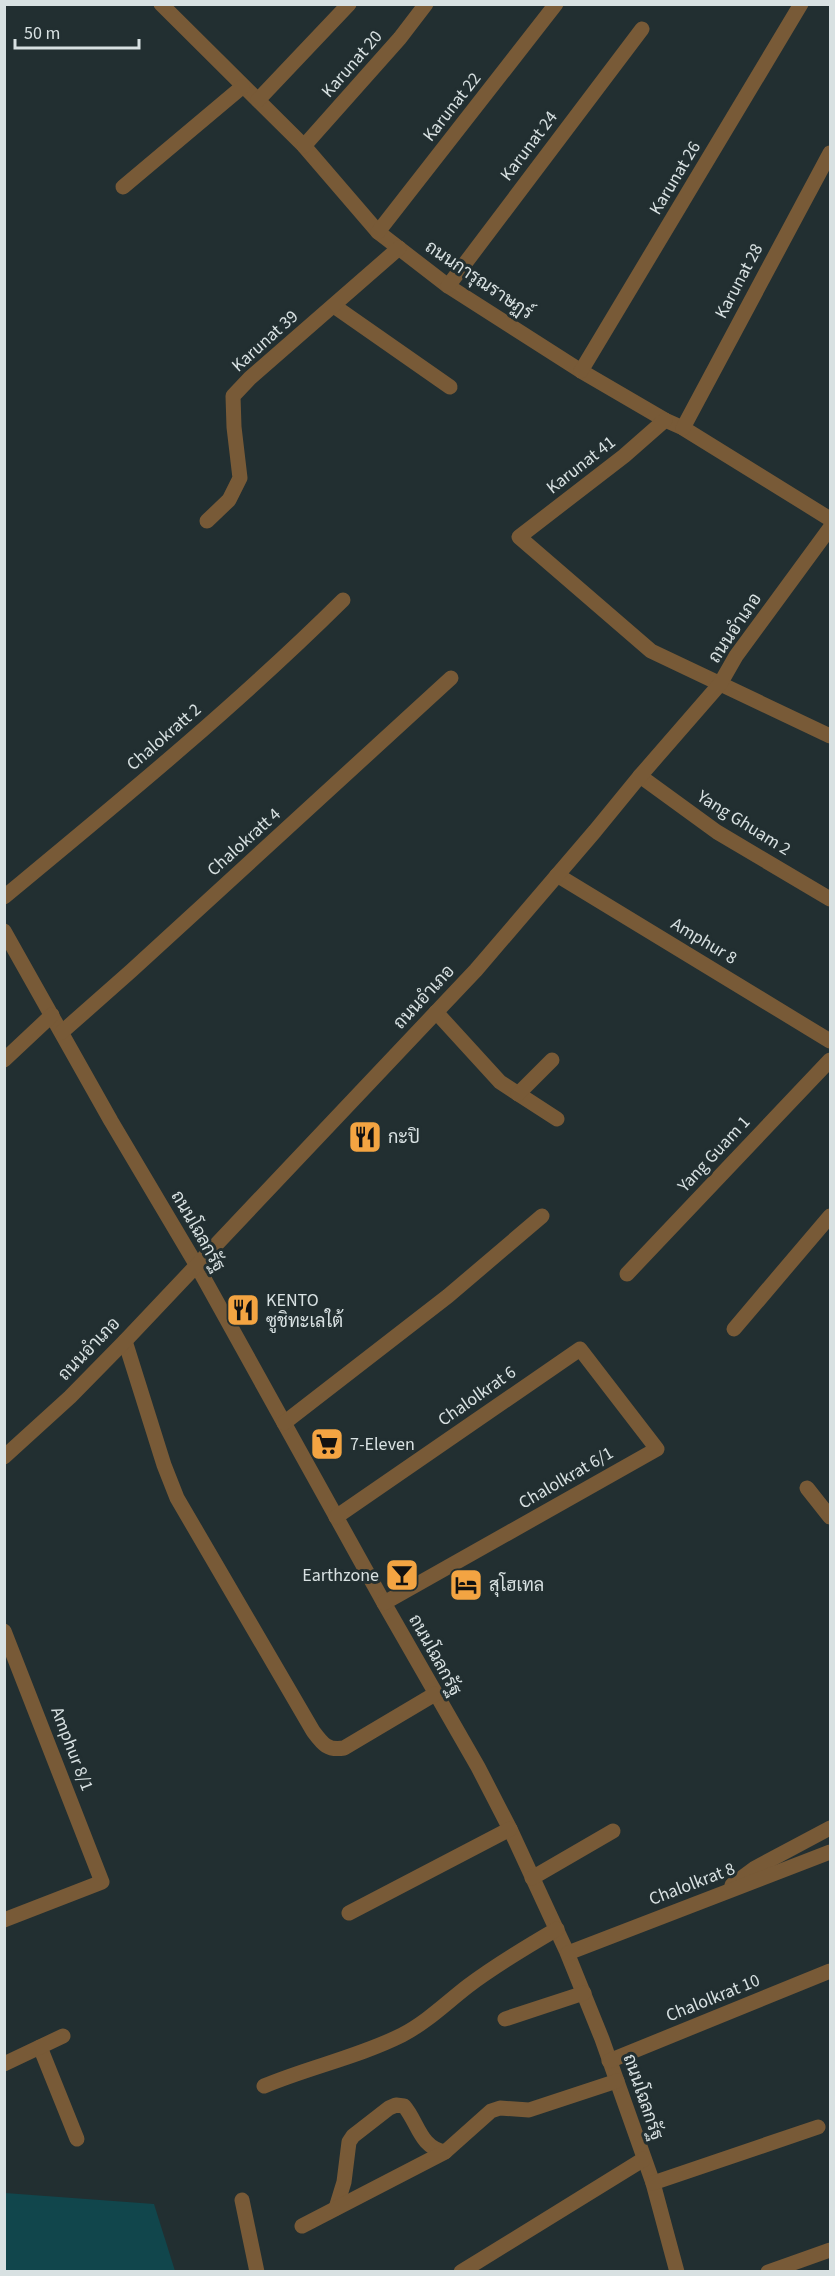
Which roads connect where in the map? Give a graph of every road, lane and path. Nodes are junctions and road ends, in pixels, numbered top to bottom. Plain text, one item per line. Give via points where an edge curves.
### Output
1 (161, 4) edge
2 (349, 4) edge
3 (426, 4) edge
4 (556, 4) edge
5 (801, 4) edge
6 (642, 29) dead end
7 (242, 87) junction
8 (258, 100) junction
9 (304, 146) junction
10 (831, 153) edge
11 (123, 188) dead end
12 (378, 232) junction
13 (399, 248) junction
14 (448, 286) junction
15 (334, 306) junction
16 (581, 371) junction
17 (450, 387) dead end
18 (665, 420) junction
19 (683, 428) junction
20 (831, 519) edge
21 (207, 521) dead end
22 (831, 528) edge
23 (343, 600) dead end
24 (451, 678) dead end
25 (720, 684) junction
26 (831, 736) edge
27 (640, 776) junction
28 (557, 875) junction
29 (4, 897) edge
30 (831, 898) edge
31 (4, 932) edge
32 (436, 1012) junction
33 (52, 1015) junction
34 (62, 1032) junction
35 (831, 1041) edge
36 (831, 1059) edge
37 (4, 1060) edge
38 (552, 1060) dead end
39 (518, 1094) junction
40 (557, 1119) dead end
41 (542, 1216) dead end
42 (831, 1216) edge
43 (197, 1266) junction
44 (627, 1274) dead end
45 (734, 1329) dead end
46 (125, 1341) junction
47 (580, 1349) joint
48 (284, 1423) junction
49 (4, 1457) edge
50 (807, 1488) dead end
51 (336, 1517) junction
52 (831, 1517) edge
53 (384, 1603) junction
54 (4, 1631) edge
55 (435, 1694) junction
56 (831, 1828) edge
57 (510, 1829) junction
58 (613, 1832) dead end
59 (831, 1852) edge
60 (532, 1878) junction
61 (715, 1897) junction
62 (349, 1912) dead end
63 (4, 1920) edge
64 (557, 1929) junction
65 (568, 1953) junction
66 (831, 1971) edge
67 (584, 1993) junction
68 (505, 2019) dead end
69 (63, 2036) dead end
70 (40, 2047) junction
71 (609, 2061) junction
72 (4, 2064) edge
73 (617, 2081) junction
74 (264, 2086) dead end
75 (818, 2127) dead end
76 (77, 2139) dead end
77 (444, 2152) junction
78 (644, 2159) junction
79 (653, 2182) junction
80 (242, 2200) dead end
81 (336, 2208) junction
82 (302, 2226) dead end
83 (831, 2250) edge
84 (257, 2271) edge
85 (461, 2271) edge
86 (677, 2271) edge
87 (768, 2271) edge

1 - 7 street, ถนนการุณราษฏร์
2 - 8 street
3 - 9 street, Karunat 20
4 - 12 street, Karunat 22
5 - 16 street, Karunat 26
6 - 14 street, Karunat 24
7 - 8 street, ถนนการุณราษฏร์
7 - 11 street
8 - 9 street, ถนนการุณราษฏร์
9 - 12 street, ถนนการุณราษฏร์
10 - 19 street, Karunat 28
12 - 13 street, ถนนการุณราษฏร์
13 - 14 street, ถนนการุณราษฏร์
13 - 15 street, Karunat 39
14 - 16 street, ถนนการุณราษฏร์
15 - 17 street
15 - 21 street, Karunat 39 via 233,396 240,477 229,500
16 - 18 street, ถนนการุณราษฏร์
18 - 19 street, ถนนการุณราษฏร์
18 - 25 street, Karunat 41 via 519,537 643,646
19 - 20 street, ถนนการุณราษฏร์
22 - 25 street, ถนนอำเภอ via 736,656
23 - 29 street, Chalokratt 2 via 278,665
24 - 34 street, Chalokratt 4
25 - 26 street
25 - 27 street, ถนนอำเภอ
27 - 28 street, ถนนอำเภอ
27 - 30 street, Yang Ghuam 2 via 717,832
28 - 32 street, ถนนอำเภอ
28 - 35 street, Amphur 8
31 - 33 street, ถนนโฉลกรัฐ
32 - 39 street via 500,1082
32 - 43 street, ถนนอำเภอ
33 - 34 street, ถนนโฉลกรัฐ
33 - 37 street
34 - 43 street, ถนนโฉลกรัฐ
36 - 44 street, Yang Guam 1
38 - 39 street
39 - 40 street
41 - 48 street via 448,1296
42 - 45 street
43 - 46 street, ถนนอำเภอ
43 - 48 street, ถนนโฉลกรัฐ
46 - 49 street, ถนนอำเภอ
46 - 55 street via 177,1498 325,1746 344,1748
47 - 51 street, Chalolkrat 6
47 - 53 street, Chalolkrat 6/1 via 657,1449
48 - 51 street, ถนนโฉลกรัฐ
50 - 52 street
51 - 53 street, ถนนโฉลกรัฐ
53 - 55 street, ถนนโฉลกรัฐ
54 - 63 street, Amphur 8/1 via 102,1882
55 - 57 street, ถนนโฉลกรัฐ
56 - 61 street via 755,1868
57 - 60 street, ถนนโฉลกรัฐ
57 - 62 street
58 - 60 street
59 - 61 street, Chalolkrat 8
60 - 64 street, ถนนโฉลกรัฐ
61 - 65 street, Chalolkrat 8
64 - 65 street, ถนนโฉลกรัฐ
64 - 74 street via 504,1961 401,2035
65 - 67 street, ถนนโฉลกรัฐ
66 - 71 street, Chalolkrat 10
67 - 68 street
67 - 71 street, ถนนโฉลกรัฐ
69 - 70 street
70 - 72 street
70 - 76 street
71 - 73 street, ถนนโฉลกรัฐ
73 - 77 street via 529,2110 490,2110
73 - 78 street, ถนนโฉลกรัฐ
75 - 79 street
77 - 81 street
77 - 81 street via 426,2143 404,2106 389,2108 349,2142
78 - 79 street, ถนนโฉลกรัฐ
78 - 85 street
79 - 86 street, ถนนโฉลกรัฐ
80 - 84 street
81 - 82 street
83 - 87 street

